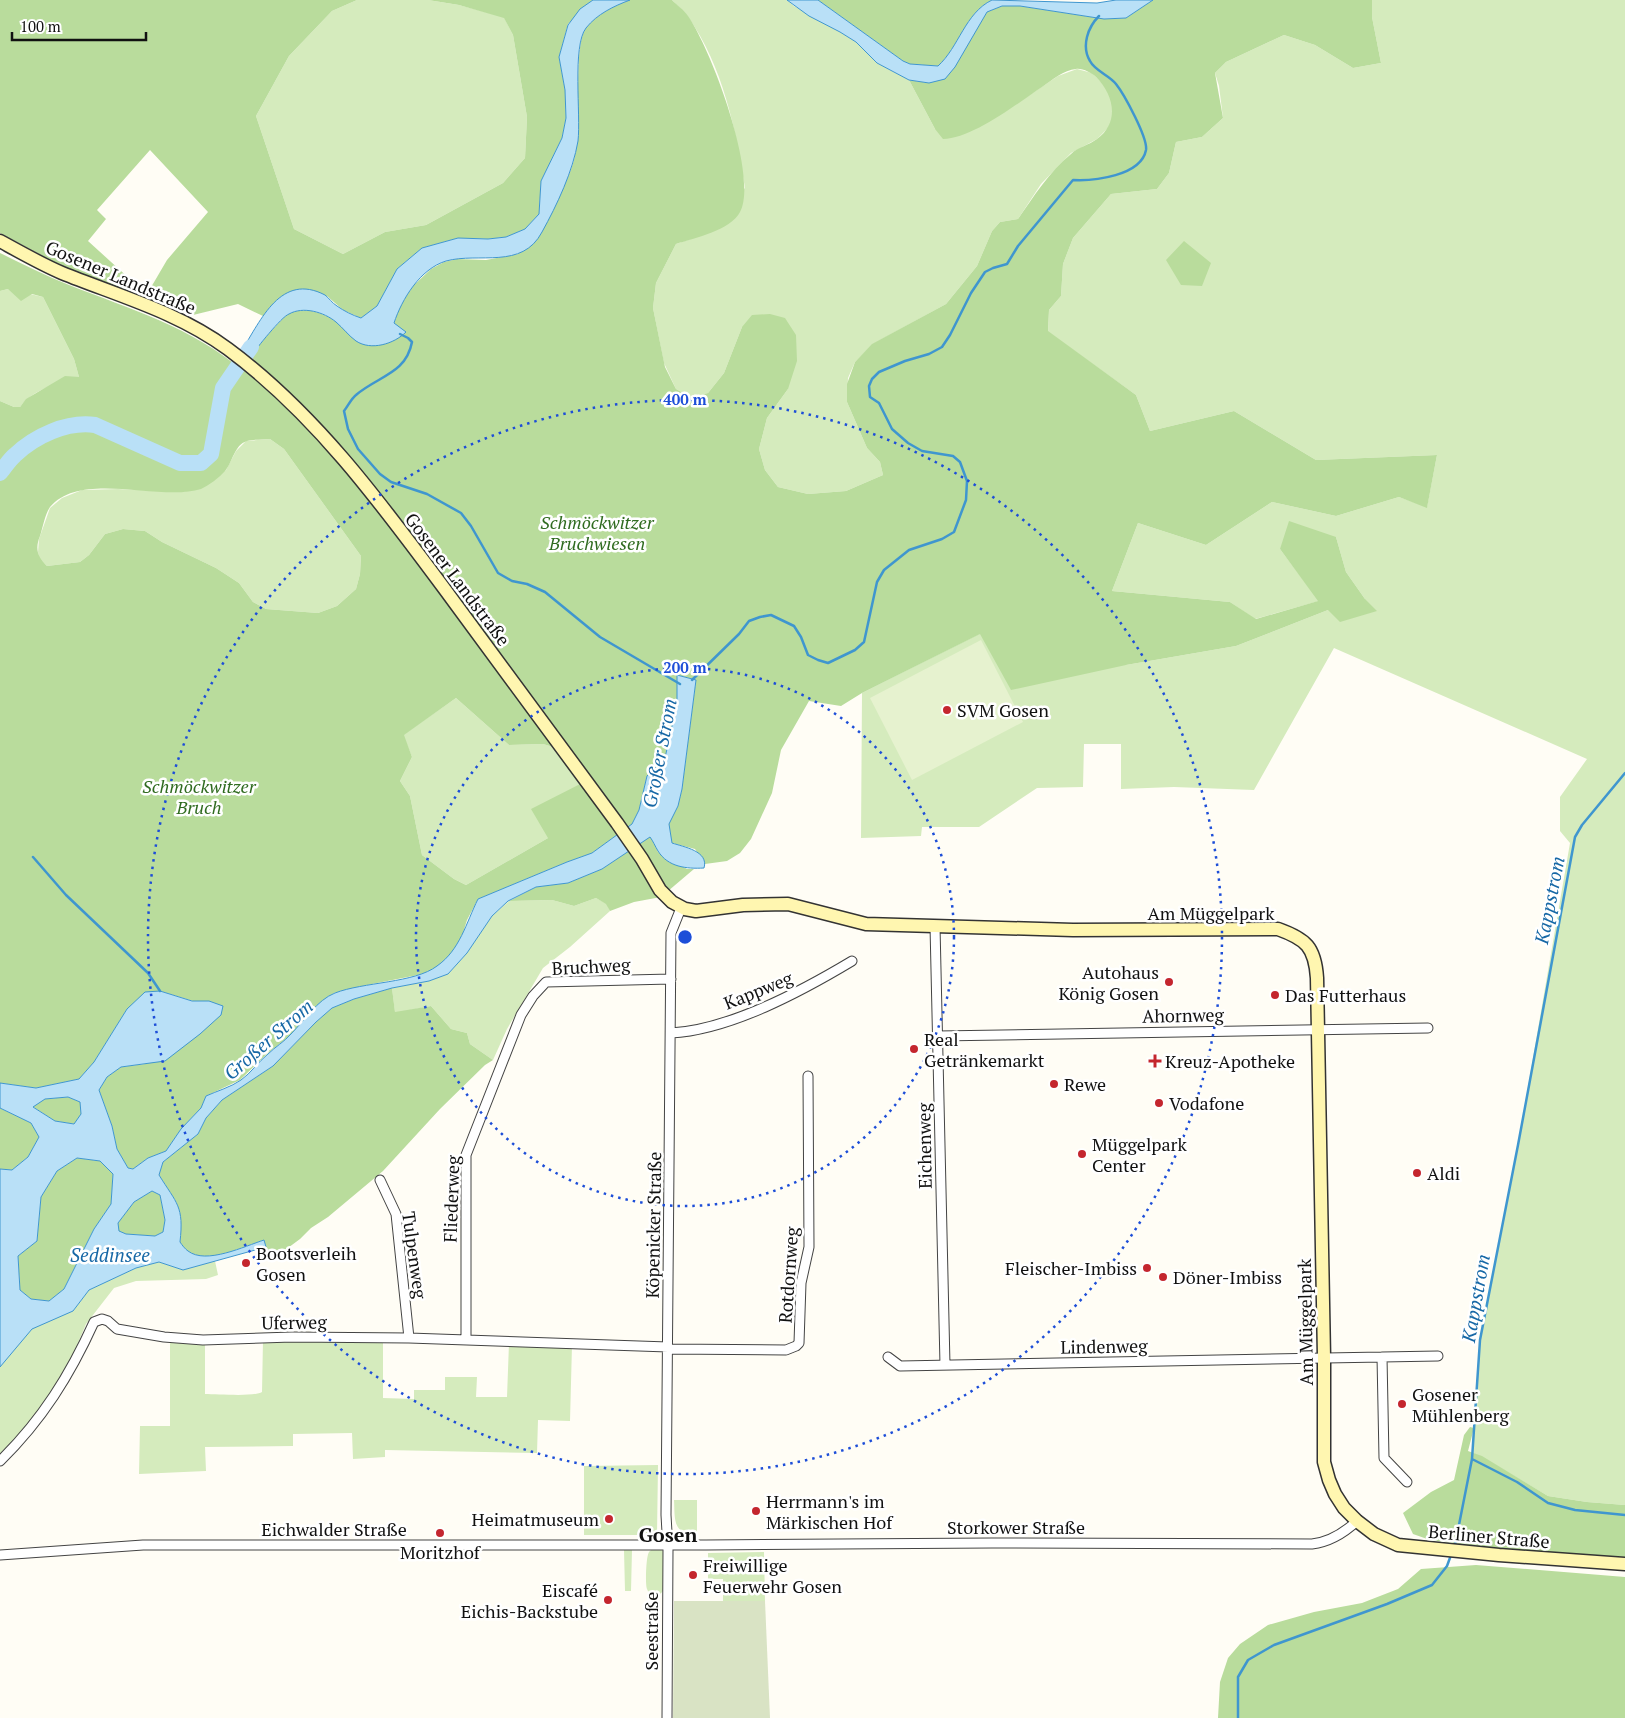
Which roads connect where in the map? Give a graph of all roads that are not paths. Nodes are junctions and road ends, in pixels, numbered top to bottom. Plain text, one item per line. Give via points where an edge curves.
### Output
1 (0, 241) edge
2 (681, 908) junction
3 (935, 926) junction
4 (852, 961) dead end
5 (671, 979) junction
6 (1428, 1028) dead end
7 (1318, 1030) junction
8 (671, 1033) junction
9 (938, 1036) junction
10 (502, 1064) joint
11 (808, 1076) dead end
12 (380, 1180) dead end
13 (409, 1338) junction
14 (466, 1340) junction
15 (668, 1348) junction
16 (1438, 1356) dead end
17 (888, 1357) dead end
18 (1324, 1357) junction
19 (1382, 1357) junction
20 (945, 1365) junction
21 (0, 1461) edge
22 (1407, 1482) dead end
23 (1356, 1521) junction
24 (668, 1544) junction
25 (0, 1555) edge
26 (1625, 1564) edge
27 (667, 1718) edge

1 - 2 main road, Gosener Landstraße via 60,272 187,323 255,370 298,409 326,438 405,536 617,823 660,890
2 - 3 main road, Am Müggelpark via 696,911 788,904 866,924
2 - 5 street, Köpenicker Straße via 671,933
3 - 7 main road, Am Müggelpark via 1278,929 1296,936 1313,954
3 - 9 street, Eichenweg
4 - 8 street, Kappweg via 810,986 750,1012 699,1029
5 - 8 street, Köpenicker Straße
5 - 10 street, Bruchweg via 546,982 521,1015
6 - 7 street, Ahornweg
7 - 9 street, Ahornweg
7 - 18 main road, Am Müggelpark
8 - 15 street, Köpenicker Straße
9 - 20 street, Eichenweg
10 - 14 street, Fliederweg via 466,1155
11 - 15 street, Rotdornweg via 809,1247 801,1283 799,1343 786,1350
12 - 13 street, Tulpenweg via 396,1214
13 - 14 street, Uferweg
13 - 21 street, Uferweg via 202,1340 117,1329 102,1319 94,1322 67,1376 33,1424
14 - 15 street, Uferweg
15 - 24 street, Köpenicker Straße
16 - 19 street, Lindenweg
17 - 20 street, Lindenweg via 900,1366
18 - 19 street, Lindenweg
18 - 20 street, Lindenweg
18 - 23 main road, Am Müggelpark via 1324,1462 1335,1494
19 - 22 street via 1384,1458
23 - 24 street, Storkower Straße via 1334,1538 1312,1544
23 - 26 main road, Berliner Straße via 1398,1545
24 - 25 street, Eichwalder Straße via 143,1545
24 - 27 street, Seestraße

